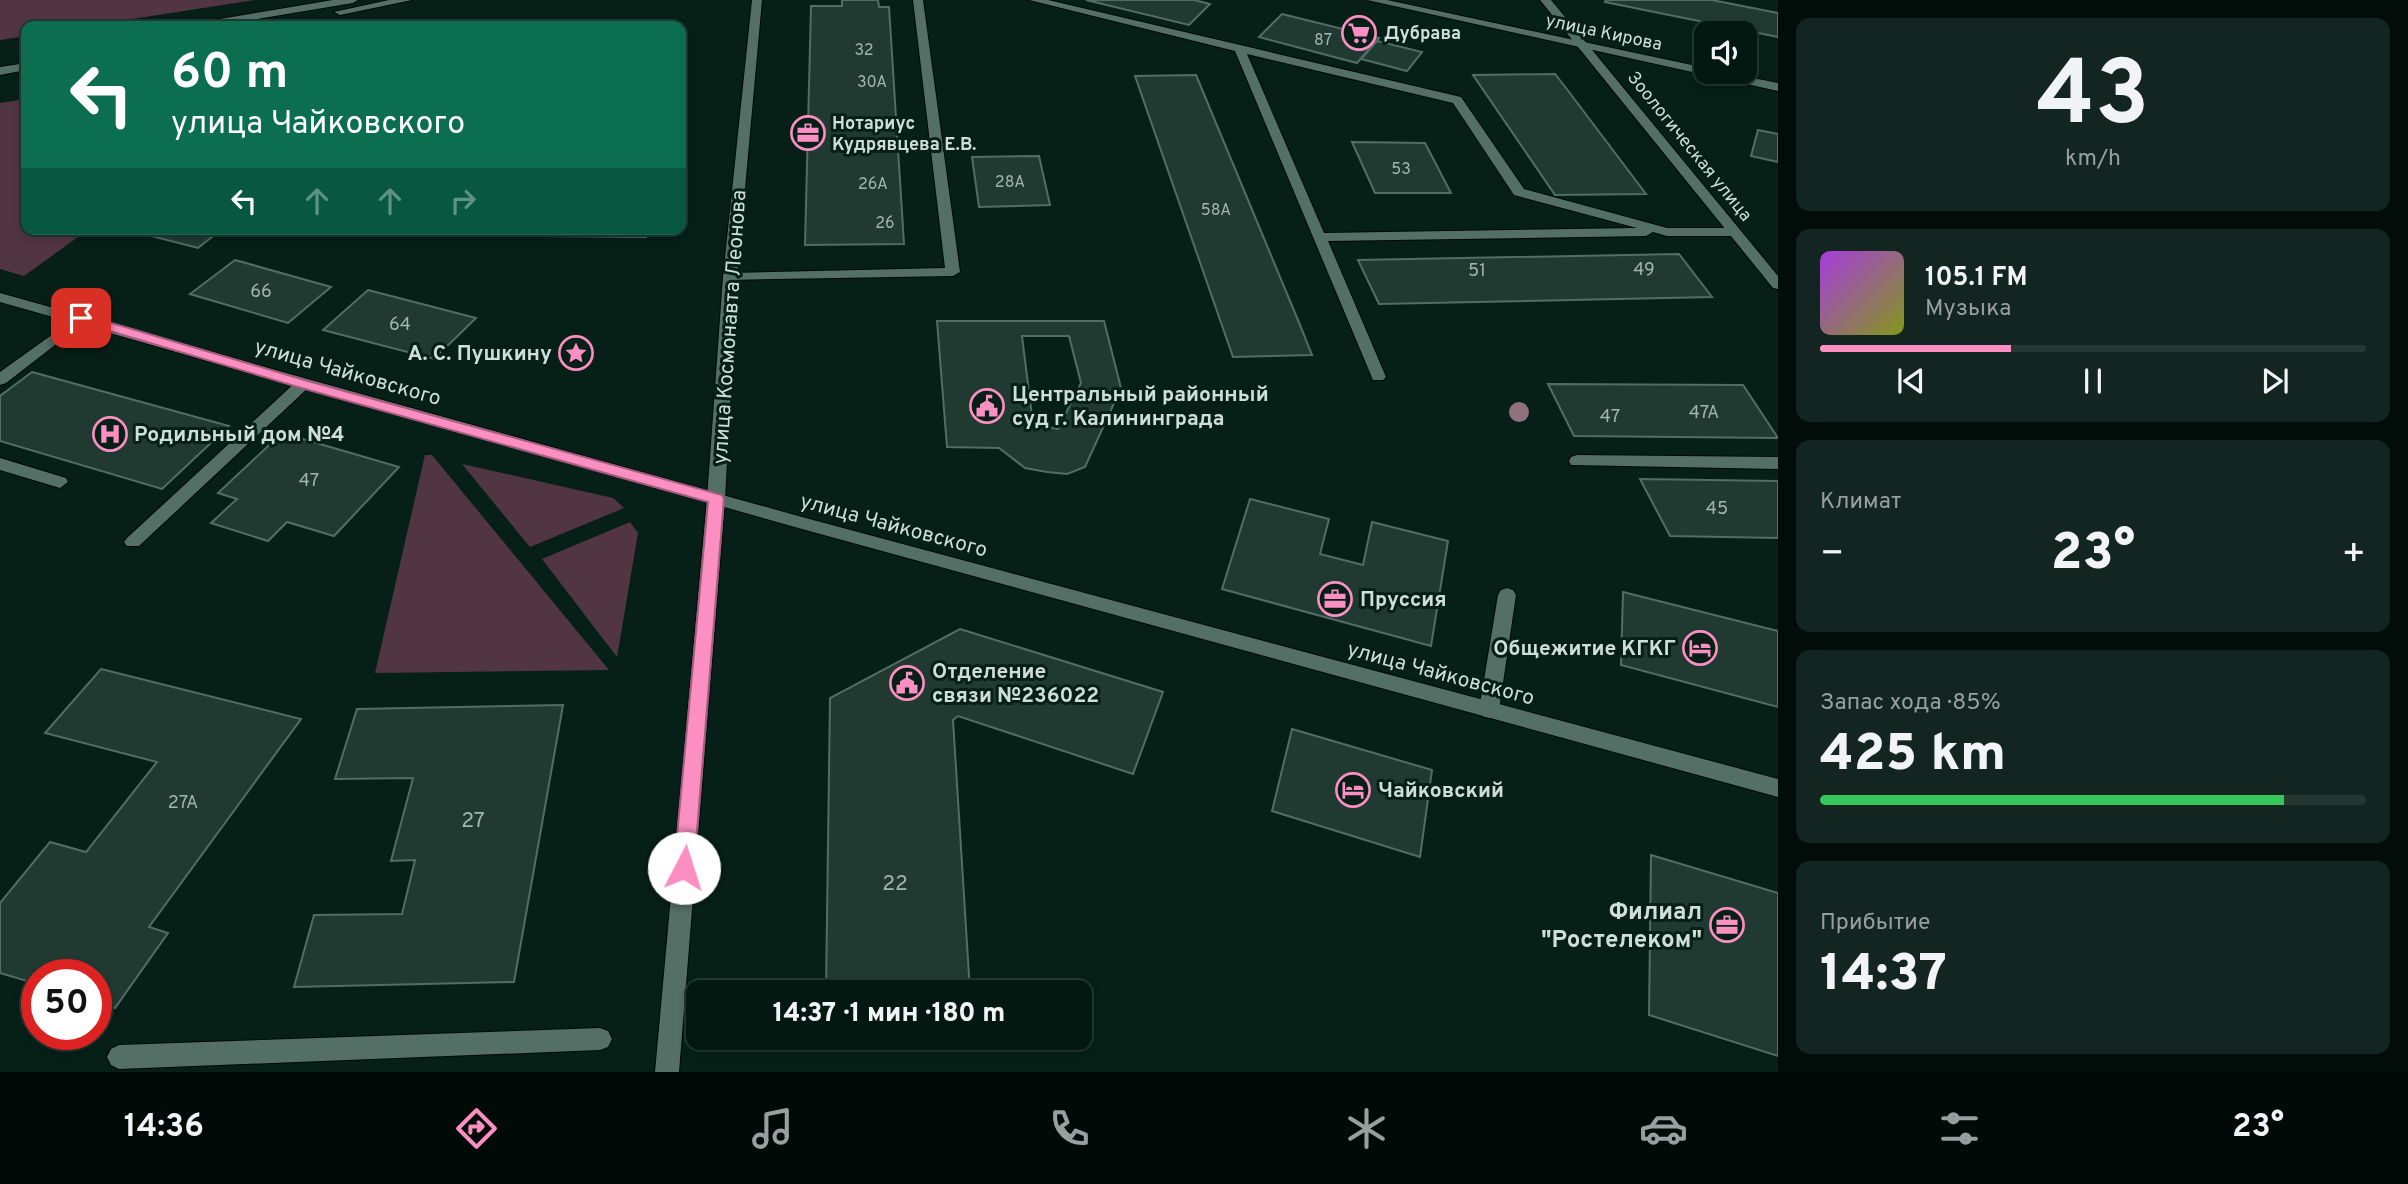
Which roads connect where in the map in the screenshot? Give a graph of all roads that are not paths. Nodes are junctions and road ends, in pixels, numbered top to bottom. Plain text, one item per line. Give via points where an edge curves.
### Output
1 (353, 0) edge
2 (407, 0) edge
3 (757, 0) edge
4 (918, 0) edge
5 (1034, 0) edge
6 (1372, 0) edge
7 (1545, 0) edge
8 (226, 21) edge
9 (286, 21) edge
10 (1583, 45) junction
11 (1240, 50) junction
12 (21, 56) edge
13 (0, 59) edge
14 (21, 68) edge
15 (1694, 69) edge
16 (0, 71) edge
17 (1757, 83) edge
18 (1778, 87) edge
19 (1667, 232) junction
20 (1735, 232) junction
21 (1319, 237) junction
22 (730, 277) junction
23 (1778, 285) edge
24 (0, 297) edge
25 (81, 318) junction
26 (1378, 377) dead end
27 (0, 380) edge
28 (303, 384) junction
29 (1577, 461) dead end
30 (1778, 463) edge
31 (0, 464) edge
32 (60, 482) dead end
33 (716, 499) junction
34 (133, 542) dead end
35 (1507, 595) dead end
36 (1489, 710) junction
37 (1778, 788) edge
38 (600, 1039) dead end
39 (119, 1056) dead end
40 (667, 1072) edge

1 - 8 street
2 - 9 street
3 - 22 street, улица Космонавта Леонова
4 - 22 street via 953,272
5 - 11 street
6 - 10 street, улица Кирова
7 - 10 street, Зоологическая улица
10 - 15 street, улица Кирова
10 - 20 street, Зоологическая улица
11 - 19 street via 1457,100 1520,192
11 - 21 street
12 - 13 street
14 - 16 street
17 - 18 street, улица Кирова
19 - 20 street
19 - 21 street
20 - 23 street, Зоологическая улица
21 - 26 street
22 - 33 street, улица Космонавта Леонова
24 - 25 street, улица Чайковского
25 - 27 street
25 - 28 street, улица Чайковского
28 - 33 street, улица Чайковского
28 - 34 street
29 - 30 street
31 - 32 street
33 - 36 street, улица Чайковского
33 - 40 street, улица Космонавта Леонова
35 - 36 street
36 - 37 street, улица Чайковского
38 - 39 street

